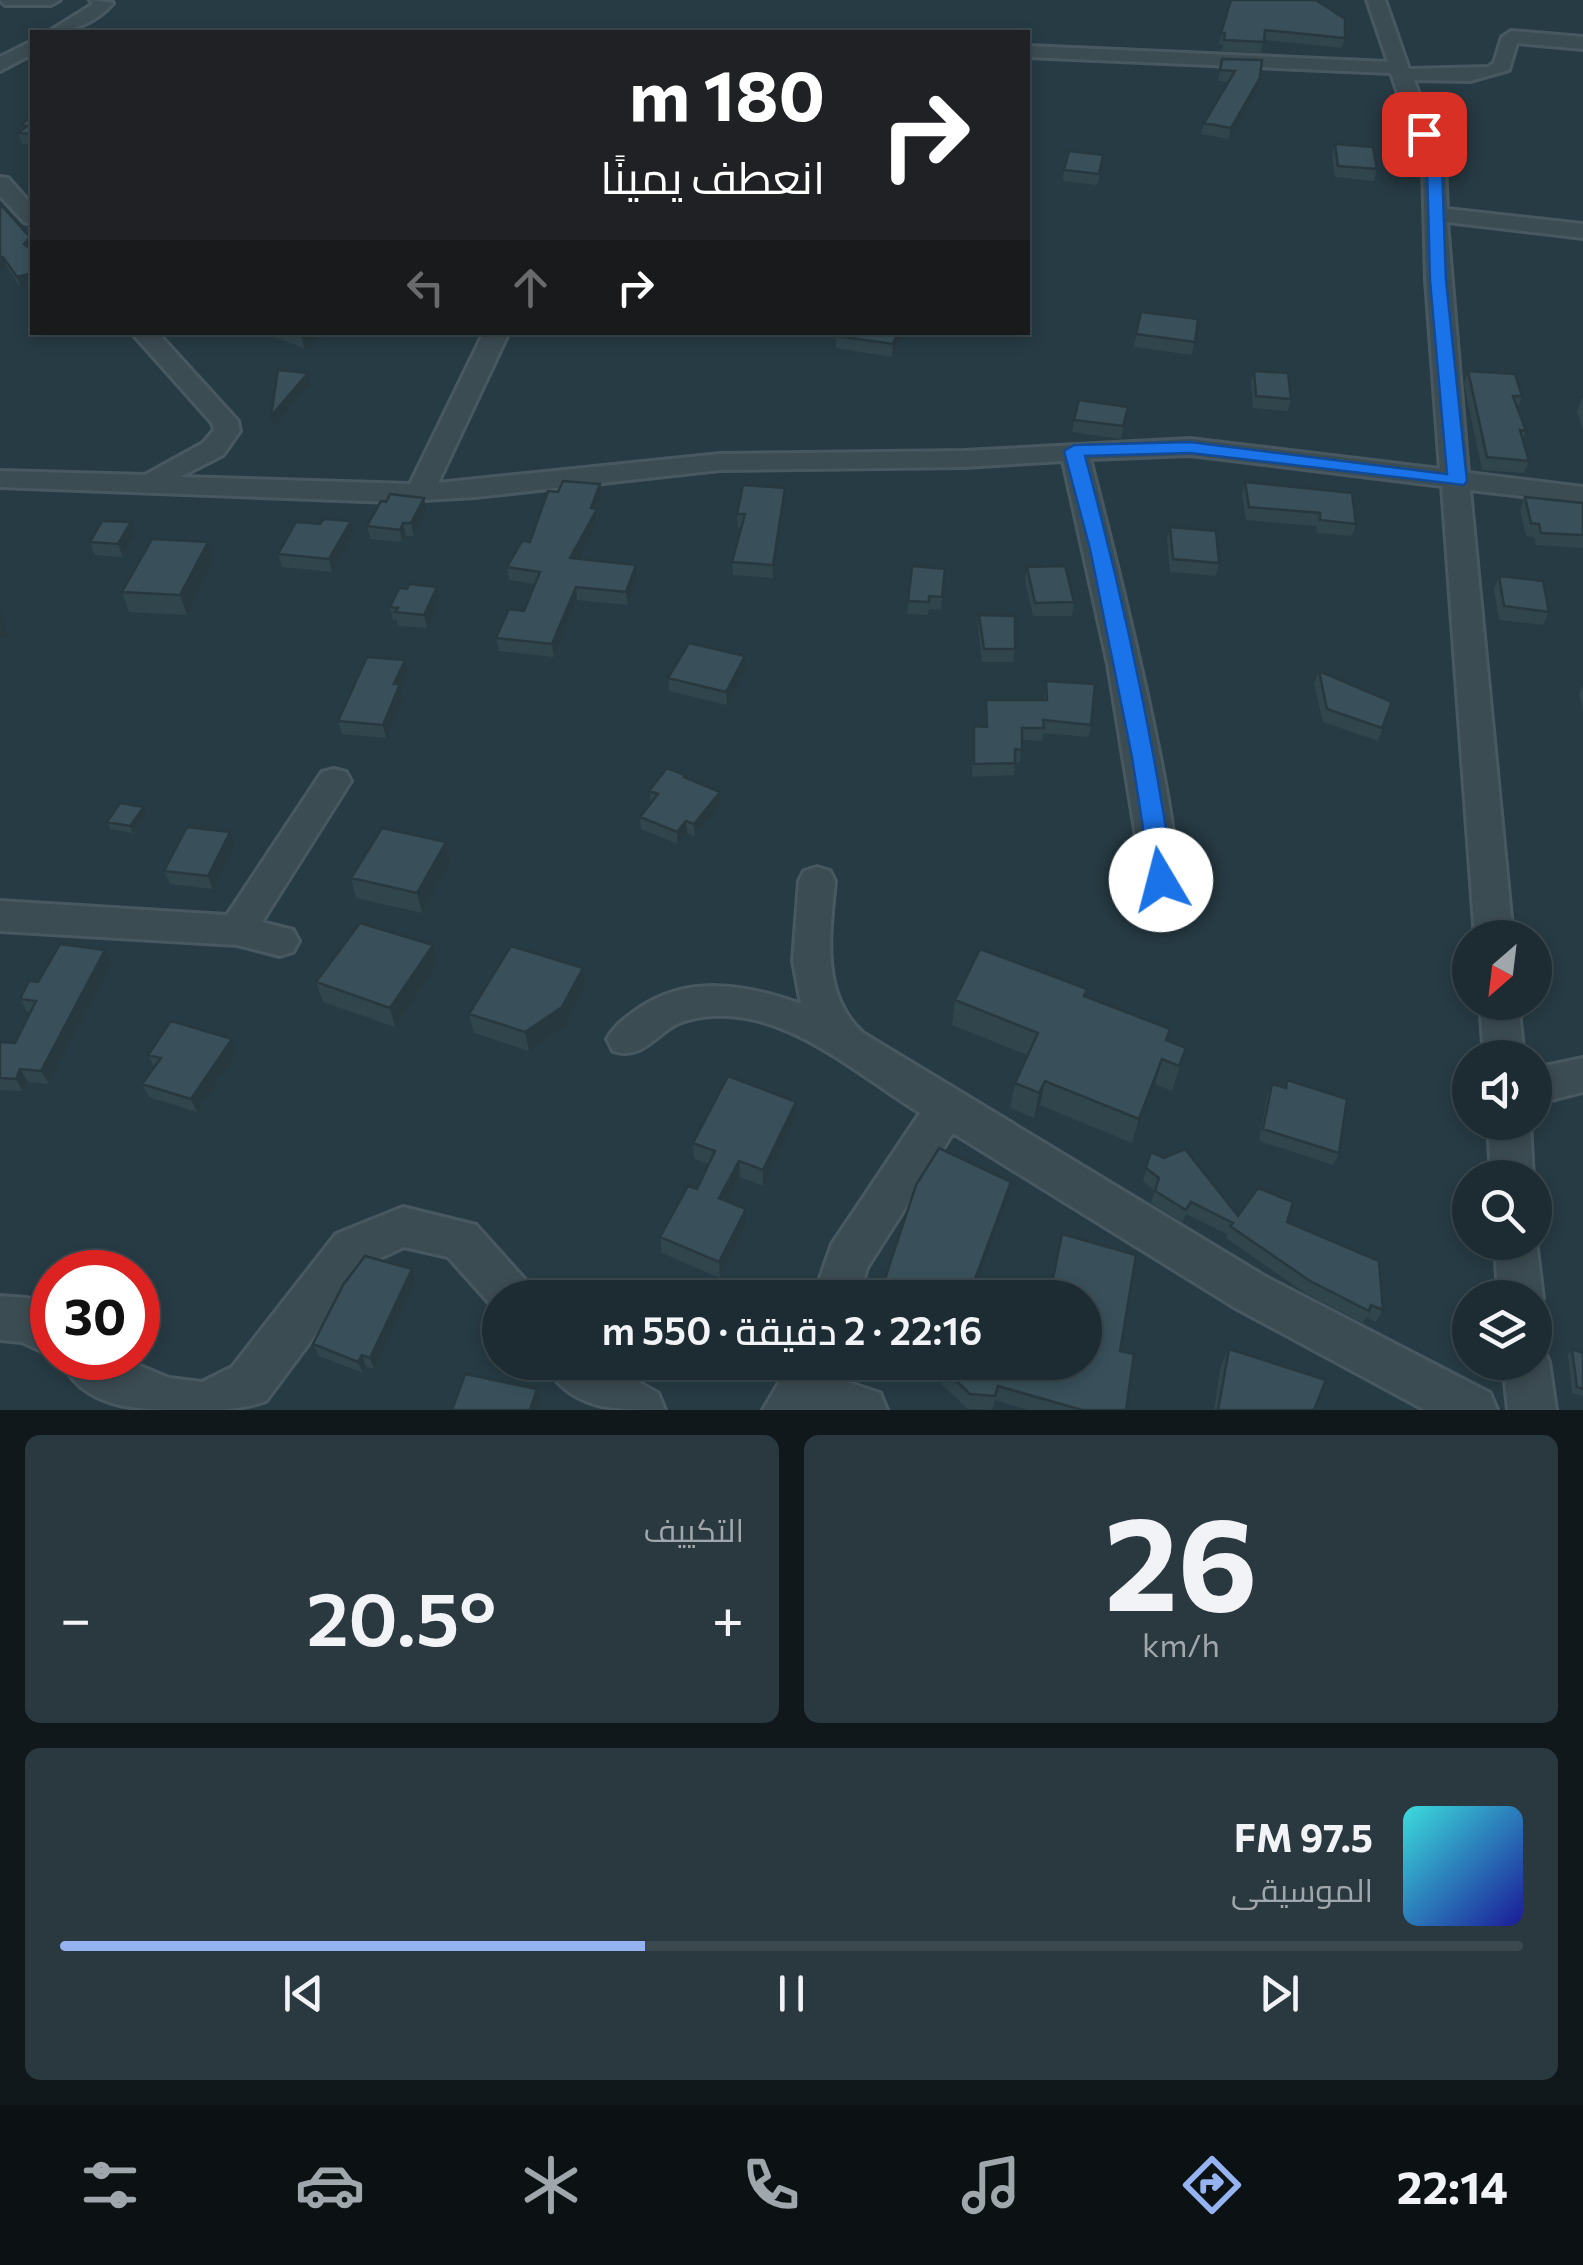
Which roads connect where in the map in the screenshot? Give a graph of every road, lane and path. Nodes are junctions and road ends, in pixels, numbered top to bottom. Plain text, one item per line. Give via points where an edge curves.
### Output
1 (5, 0) edge
2 (51, 0) edge
3 (99, 0) edge
4 (1376, 0) edge
5 (61, 30) edge
6 (1583, 43) edge
7 (30, 48) edge
8 (1030, 52) edge
9 (0, 65) edge
10 (1399, 71) junction
11 (0, 183) edge
12 (1436, 214) junction
13 (30, 215) edge
14 (1583, 231) edge
15 (496, 335) edge
16 (151, 342) edge
17 (1074, 451) junction
18 (0, 479) edge
19 (152, 481) junction
20 (1457, 481) junction
21 (420, 492) junction
22 (1583, 494) edge
23 (334, 781) dead end
24 (1161, 880) dead end
25 (817, 881) dead end
26 (0, 916) edge
27 (1493, 920) edge
28 (237, 930) junction
29 (280, 941) dead end
30 (840, 1037) junction
31 (626, 1039) dead end
32 (1583, 1075) edge
33 (1552, 1082) edge
34 (946, 1108) junction
35 (497, 1280) edge
36 (841, 1280) edge
37 (0, 1318) edge
38 (30, 1322) edge
39 (112, 1380) edge
40 (587, 1380) edge
41 (1528, 1380) edge
42 (802, 1388) edge
43 (641, 1410) edge
44 (864, 1410) edge
45 (1474, 1410) edge
46 (1532, 1410) edge

1 - 2 street
3 - 5 street via 100,8
4 - 10 street
6 - 10 street via 1511,37 1496,72
7 - 9 street
8 - 10 street
10 - 12 street via 1434,166
11 - 13 street
12 - 14 street
12 - 20 street
15 - 21 street
16 - 19 street via 228,431 213,449
17 - 20 street via 1207,448
17 - 21 street via 681,464
17 - 24 street via 1144,757
18 - 19 street
19 - 21 street
20 - 22 street
20 - 27 street
23 - 28 street
25 - 30 street via 811,968 816,1002
26 - 28 street
28 - 29 street
30 - 31 street via 784,1012 728,1004 678,1005
30 - 34 street
32 - 33 street
34 - 36 street
34 - 45 street via 1250,1292
35 - 39 street via 462,1238 404,1227 352,1249 249,1384 204,1406 169,1402
37 - 38 street
40 - 43 street
41 - 46 street
42 - 44 street

